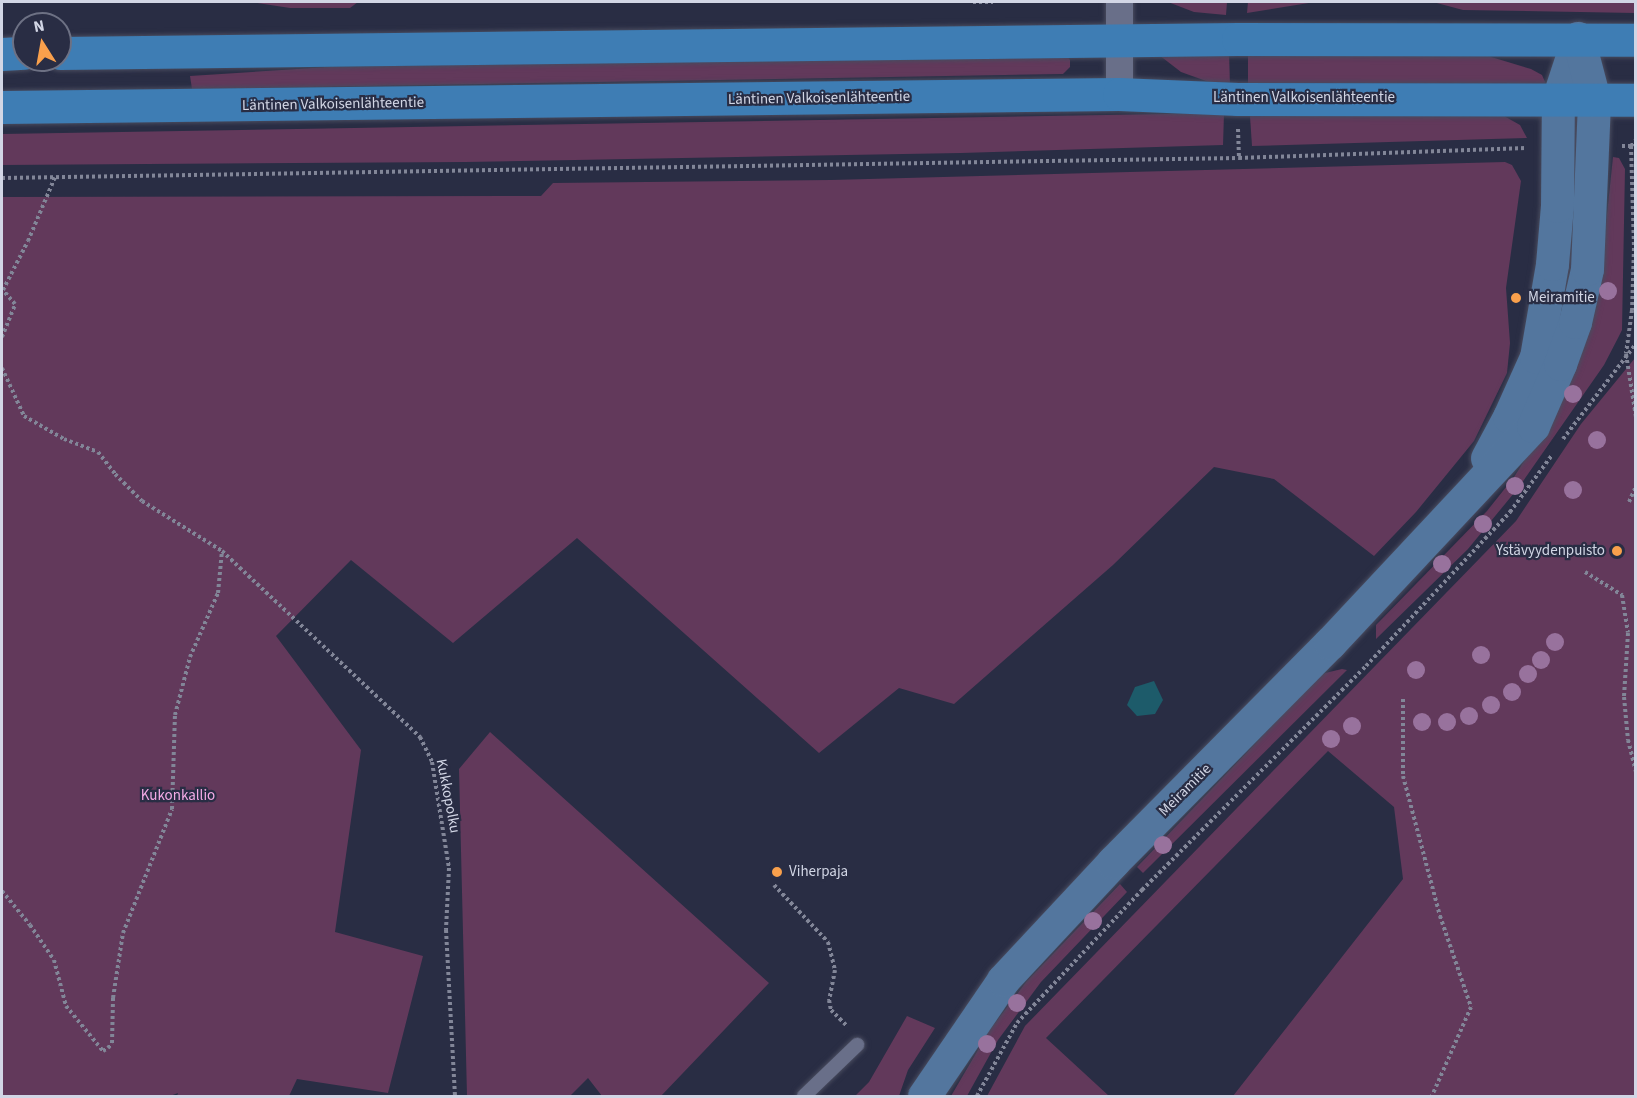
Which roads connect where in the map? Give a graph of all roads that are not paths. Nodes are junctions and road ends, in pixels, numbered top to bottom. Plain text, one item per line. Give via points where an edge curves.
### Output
1 (1119, 2) edge
2 (1578, 38) junction
3 (1120, 40) junction
4 (1635, 40) edge
5 (72, 53) edge
6 (1119, 94) junction
7 (1558, 99) junction
8 (1594, 99) junction
9 (1635, 100) edge
10 (2, 107) edge
11 (1465, 499) junction
12 (857, 1045) road end
13 (804, 1096) edge
14 (924, 1096) edge

1 - 3 street
2 - 3 main road
2 - 4 main road
2 - 7 main road, Meiramitie
2 - 8 main road, Meiramitie
3 - 5 main road
3 - 6 street
6 - 7 main road, Läntinen Valkoisenlähteentie via 1238,99
6 - 10 main road, Läntinen Valkoisenlähteentie
7 - 8 main road, Läntinen Valkoisenlähteentie
7 - 11 main road, Meiramitie via 1557,206 1552,264 1536,357
8 - 9 main road, Läntinen Valkoisenlähteentie
8 - 11 main road, Meiramitie via 1587,269 1575,322 1533,426
11 - 14 main road, Meiramitie via 1003,980
12 - 13 lane

